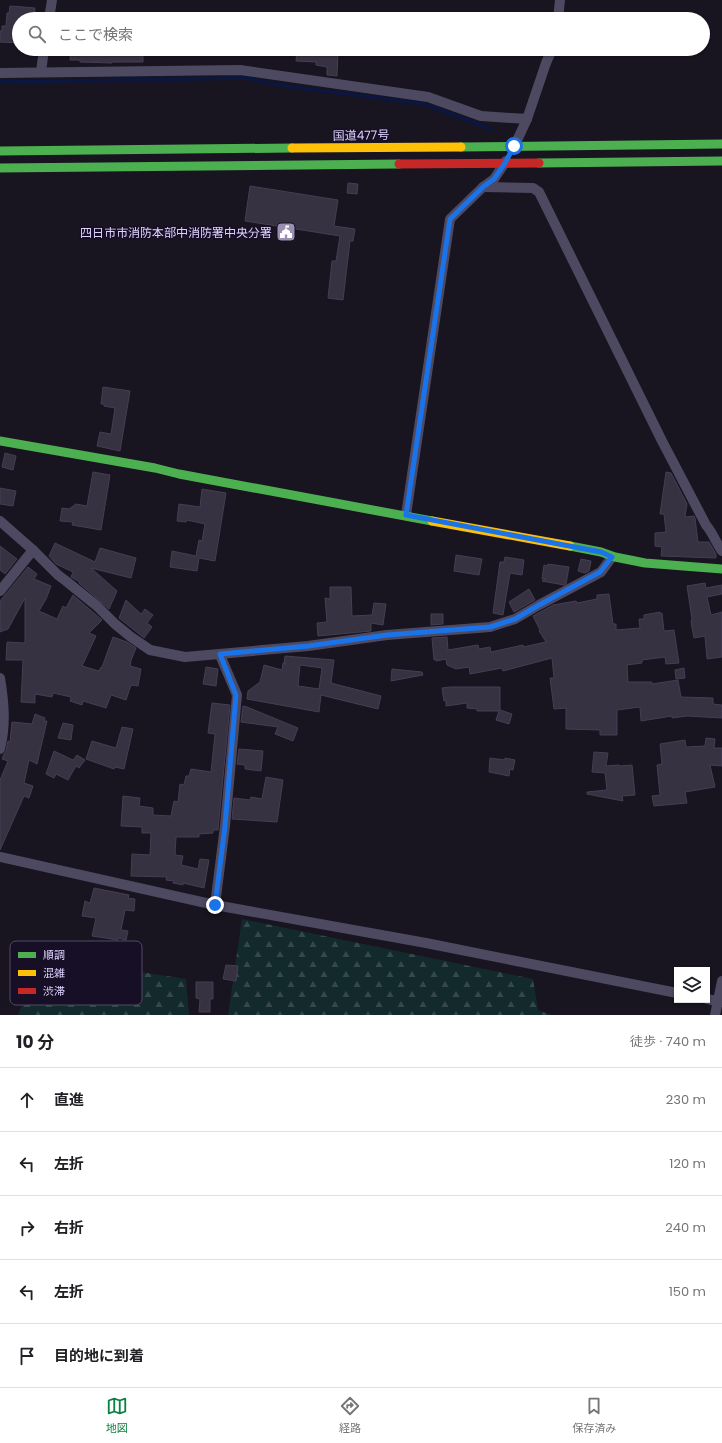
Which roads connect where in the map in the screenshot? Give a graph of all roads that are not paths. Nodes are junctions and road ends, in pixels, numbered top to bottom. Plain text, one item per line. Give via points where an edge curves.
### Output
1 (52, 0) edge
2 (560, 0) edge
3 (50, 12) edge
4 (559, 12) edge
5 (43, 56) edge
6 (549, 56) edge
7 (40, 72) junction
8 (0, 73) edge
9 (527, 119) junction
10 (722, 144) edge
11 (514, 146) junction
12 (0, 151) edge
13 (722, 161) edge
14 (505, 163) junction
15 (0, 168) edge
16 (483, 187) junction
17 (0, 441) edge
18 (406, 515) junction
19 (0, 521) edge
20 (33, 550) junction
21 (722, 552) edge
22 (612, 557) junction
23 (722, 569) edge
24 (0, 591) edge
25 (220, 654) junction
26 (0, 678) edge
27 (0, 748) edge
28 (0, 857) edge
29 (215, 905) junction
30 (722, 981) edge
31 (674, 993) edge
32 (710, 1000) edge
33 (720, 1002) edge
34 (715, 1015) edge

1 - 3 street
2 - 4 street
5 - 7 street
6 - 9 street
7 - 8 street
7 - 9 street via 240,70 428,97 481,116
9 - 11 street
10 - 11 main road, 国道477号
11 - 12 main road, 国道477号
11 - 14 street
13 - 14 main road
14 - 15 main road
14 - 16 street via 494,179
16 - 18 street via 450,219
16 - 21 street via 533,188 539,192 662,441
17 - 18 main road
18 - 22 main road via 601,552
19 - 20 street
20 - 24 street
20 - 25 street via 58,576 145,648 185,657
22 - 23 main road
22 - 25 street via 600,572 515,619 490,627 387,635
25 - 29 street via 236,695 225,826
26 - 27 street via 5,715
28 - 29 street
29 - 31 street via 418,942
30 - 33 street
32 - 33 street
33 - 34 street

